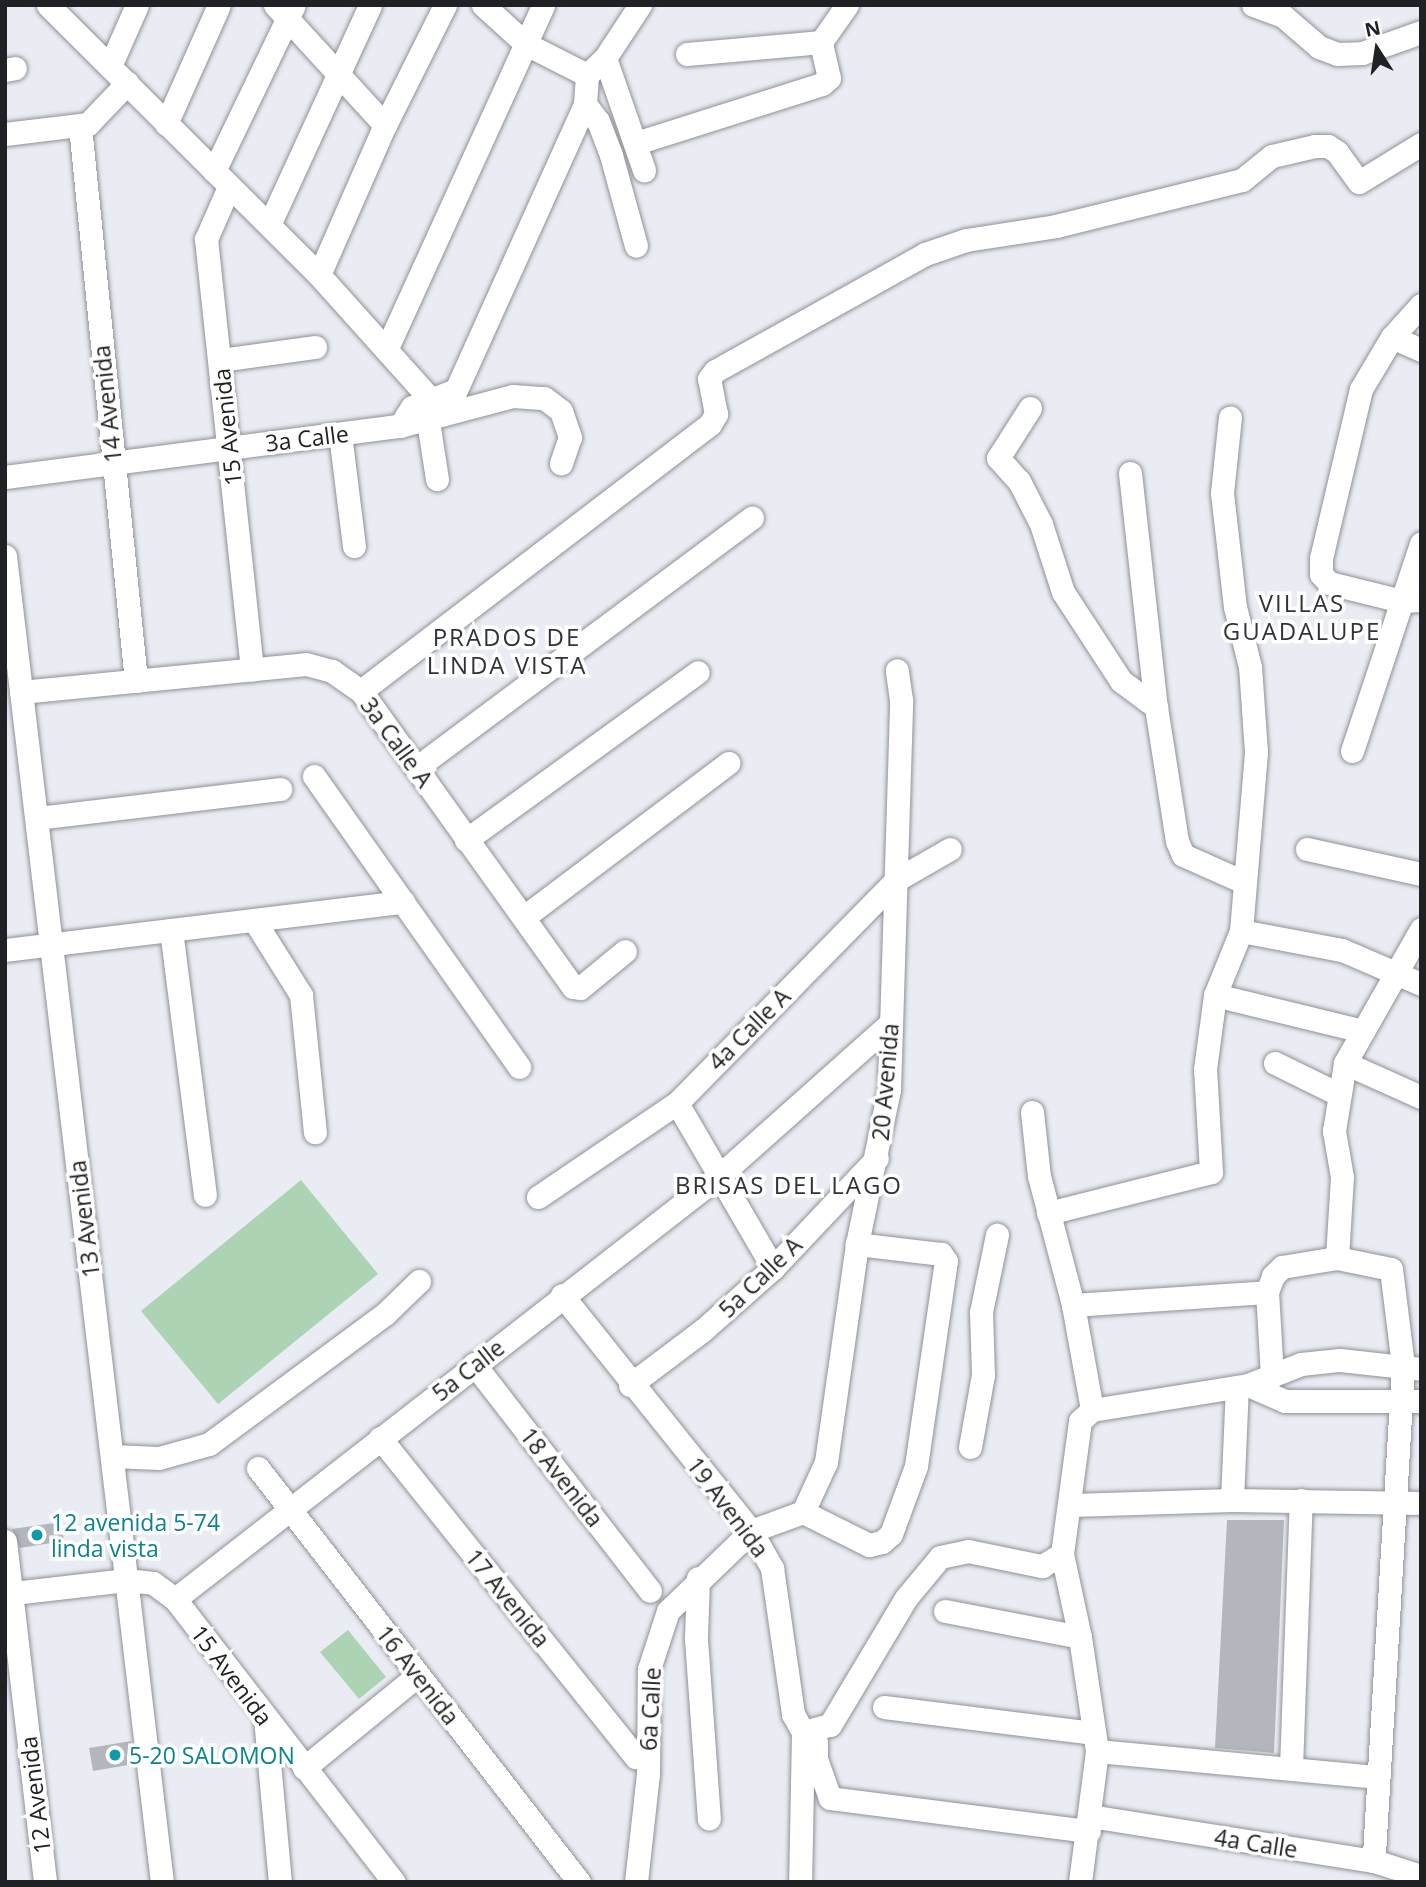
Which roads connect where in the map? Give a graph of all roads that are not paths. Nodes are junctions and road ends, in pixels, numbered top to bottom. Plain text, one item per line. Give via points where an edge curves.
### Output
1 (137, 5) edge
2 (219, 5) edge
3 (370, 5) edge
4 (446, 5) edge
5 (483, 5) edge
6 (543, 5) edge
7 (640, 5) edge
8 (847, 5) edge
9 (1253, 5) edge
10 (53, 7) edge
11 (286, 9) edge
12 (1421, 32) edge
13 (821, 41) junction
14 (526, 44) junction
15 (687, 54) dead end
16 (605, 58) junction
17 (110, 66) junction
18 (587, 75) junction
19 (340, 76) junction
20 (127, 83) junction
21 (585, 104) junction
22 (166, 124) junction
23 (385, 125) junction
24 (80, 126) junction
25 (5, 134) edge
26 (636, 143) junction
27 (1421, 144) edge
28 (644, 170) dead end
29 (221, 180) junction
30 (269, 225) junction
31 (636, 246) dead end
32 (319, 275) junction
33 (1421, 305) edge
34 (1392, 337) junction
35 (315, 347) dead end
36 (387, 348) junction
37 (1421, 350) edge
38 (220, 360) junction
39 (1030, 408) dead end
40 (430, 411) junction
41 (1230, 417) dead end
42 (340, 434) junction
43 (229, 448) junction
44 (112, 463) junction
45 (561, 463) dead end
46 (1130, 473) dead end
47 (5, 477) edge
48 (437, 479) dead end
49 (752, 517) dead end
50 (1421, 543) edge
51 (354, 546) dead end
52 (5, 556) edge
53 (1411, 600) edge
54 (252, 670) junction
55 (897, 670) dead end
56 (698, 672) dead end
57 (136, 681) junction
58 (361, 691) junction
59 (21, 692) junction
60 (1156, 707) junction
61 (1352, 751) dead end
62 (728, 764) dead end
63 (416, 768) junction
64 (314, 776) dead end
65 (280, 789) dead end
66 (37, 818) junction
67 (466, 840) junction
68 (950, 849) dead end
69 (1307, 849) dead end
70 (1421, 874) edge
71 (896, 880) junction
72 (1244, 882) junction
73 (403, 902) junction
74 (524, 917) junction
75 (254, 920) junction
76 (1421, 929) edge
77 (171, 930) junction
78 (1241, 931) junction
79 (52, 944) junction
80 (5, 950) edge
81 (625, 951) dead end
82 (1395, 970) junction
83 (1421, 984) edge
84 (1214, 995) junction
85 (891, 1023) junction
86 (1363, 1031) junction
87 (1275, 1063) dead end
88 (1345, 1063) junction
89 (519, 1067) dead end
90 (1338, 1094) junction
91 (1421, 1097) edge
92 (677, 1103) junction
93 (1032, 1112) dead end
94 (315, 1132) dead end
95 (879, 1157) junction
96 (719, 1176) junction
97 (205, 1195) dead end
98 (538, 1197) dead end
99 (1048, 1213) junction
100 (997, 1235) dead end
101 (858, 1244) junction
102 (1337, 1258) junction
103 (773, 1268) junction
104 (419, 1281) dead end
105 (1267, 1292) junction
106 (562, 1295) junction
107 (1073, 1304) junction
108 (474, 1364) junction
109 (1412, 1368) edge
110 (1272, 1376) junction
111 (630, 1385) junction
112 (1243, 1386) junction
113 (1411, 1402) edge
114 (1092, 1410) junction
115 (380, 1438) junction
116 (970, 1447) dead end
117 (111, 1456) junction
118 (258, 1468) dead end
119 (1232, 1500) junction
120 (1301, 1500) junction
121 (1396, 1502) junction
122 (1421, 1503) edge
123 (1072, 1505) junction
124 (289, 1509) junction
125 (803, 1512) junction
126 (751, 1531) junction
127 (5, 1541) edge
128 (1062, 1554) junction
129 (698, 1578) junction
130 (126, 1580) junction
131 (650, 1591) dead end
132 (8, 1594) edge
133 (176, 1599) junction
134 (945, 1611) dead end
135 (1080, 1637) junction
136 (418, 1675) junction
137 (884, 1707) dead end
138 (265, 1718) junction
139 (810, 1732) junction
140 (1094, 1742) junction
141 (636, 1757) dead end
142 (1291, 1767) junction
143 (304, 1768) junction
144 (1376, 1777) junction
145 (709, 1819) dead end
146 (1089, 1824) junction
147 (1374, 1861) junction
148 (1421, 1876) edge
149 (45, 1882) edge
150 (162, 1882) edge
151 (280, 1882) edge
152 (394, 1882) edge
153 (579, 1882) edge
154 (636, 1882) edge
155 (800, 1882) edge
156 (1080, 1882) edge

1 - 17 street
2 - 22 street
3 - 19 street
4 - 23 street
5 - 14 street
6 - 14 street
7 - 16 street
8 - 13 street
9 - 12 street via 1283,16 1319,47 1337,54 1362,53
10 - 17 street
11 - 19 street
11 - 29 street, 15 Avenida
13 - 15 street
13 - 26 street via 829,78 822,84
14 - 18 street
14 - 36 street
16 - 18 street
16 - 26 street
17 - 20 street
18 - 21 street
19 - 23 street
19 - 30 street
20 - 22 street
20 - 24 street via 88,124
21 - 31 street via 598,121 611,155
21 - 40 street via 456,390
22 - 29 street
23 - 32 street
24 - 25 street
24 - 44 street, 14 Avenida
26 - 28 street
27 - 58 street via 1359,182 1337,152 1315,146 1272,156 1242,180 1056,226 966,240 925,254 715,371 709,379 716,414 710,424
29 - 30 street
29 - 38 street, 15 Avenida via 206,239
30 - 32 street
32 - 36 street
33 - 34 street
34 - 37 street
34 - 53 street via 1361,389 1321,566 1329,583
35 - 38 street
36 - 40 street
38 - 43 street, 15 Avenida
39 - 60 street via 998,458 1019,481 1041,524 1063,592 1121,681
40 - 42 street, 3a Calle via 412,407 400,426
40 - 45 street via 513,396 544,398 561,411 570,437
40 - 48 street
41 - 72 street via 1222,493 1235,607 1250,667 1256,752
42 - 43 street, 3a Calle
42 - 51 street
43 - 44 street, 3a Calle
43 - 54 street, 15 Avenida
44 - 47 street, 3a Calle
44 - 57 street, 14 Avenida
46 - 60 street
49 - 63 street
50 - 53 street
52 - 59 street, 13 Avenida
53 - 61 street
54 - 57 street, 3a Calle A
54 - 58 street, 3a Calle A via 306,664 332,671
55 - 71 street, 20 Avenida via 901,700
56 - 67 street
57 - 59 street, 3a Calle A
58 - 63 street, 3a Calle A
59 - 66 street, 13 Avenida
60 - 72 street via 1183,855
62 - 74 street
63 - 67 street, 3a Calle A
64 - 73 street
65 - 66 street
66 - 79 street, 13 Avenida
67 - 74 street, 3a Calle A
68 - 71 street, 4a Calle A
69 - 70 street
71 - 85 street, 20 Avenida
71 - 92 street, 4a Calle A
72 - 78 street
73 - 75 street
73 - 89 street
74 - 81 street, 3a Calle A via 573,987 580,988
75 - 77 street
75 - 94 street via 301,995
76 - 82 street
77 - 79 street
77 - 97 street
78 - 82 street via 1342,950
78 - 84 street
79 - 80 street
79 - 117 street, 13 Avenida
82 - 83 street
82 - 86 street
84 - 86 street
84 - 99 street via 1205,1069 1211,1172
85 - 95 street, 20 Avenida via 889,1090
85 - 96 street, 5a Calle
86 - 88 street
87 - 90 street
88 - 90 street
88 - 91 street
90 - 102 street via 1334,1131 1342,1177
92 - 96 street
92 - 98 street, 4a Calle A
93 - 99 street
95 - 101 street, 20 Avenida
95 - 103 street, 5a Calle A
96 - 103 street
96 - 106 street, 5a Calle
99 - 107 street
100 - 116 street via 981,1312 983,1375
101 - 125 street, 20 Avenida via 826,1462
101 - 125 street via 944,1257 916,1466 891,1534 882,1542 869,1545
102 - 105 street via 1282,1267
102 - 109 street via 1391,1269
103 - 111 street, 5a Calle A via 703,1330
104 - 117 street via 386,1313 209,1444 159,1458
105 - 107 street
105 - 110 street
106 - 108 street, 5a Calle
106 - 111 street, 19 Avenida
107 - 114 street
108 - 115 street, 5a Calle
108 - 131 street, 18 Avenida
109 - 110 street via 1340,1360 1301,1364
109 - 113 street
110 - 112 street
111 - 126 street, 19 Avenida
112 - 113 street via 1285,1402
112 - 114 street
112 - 119 street
113 - 121 street
114 - 123 street via 1080,1421
115 - 124 street, 5a Calle
115 - 141 street, 17 Avenida
117 - 130 street, 13 Avenida
118 - 124 street, 16 Avenida
119 - 120 street
119 - 123 street
120 - 121 street
120 - 142 street
121 - 122 street
121 - 144 street
123 - 128 street
124 - 133 street, 5a Calle
124 - 136 street, 16 Avenida
125 - 126 street
126 - 129 street, 6a Calle
126 - 139 street, 19 Avenida via 776,1580 793,1714
127 - 132 street, 12 Avenida
128 - 135 street
128 - 139 street via 1042,1566 968,1551 940,1557 906,1598 830,1725
129 - 145 street via 696,1639
129 - 154 street, 6a Calle via 668,1611 649,1669 648,1774
130 - 132 street
130 - 133 street via 153,1583
130 - 150 street, 13 Avenida
132 - 149 street, 12 Avenida
133 - 138 street, 15 Avenida
134 - 135 street
135 - 140 street
136 - 143 street
136 - 153 street, 16 Avenida
137 - 140 street
138 - 143 street, 15 Avenida
138 - 151 street
139 - 146 street, 4a Calle via 830,1798
139 - 155 street, 19 Avenida
140 - 142 street
140 - 146 street
142 - 144 street
143 - 152 street, 15 Avenida
144 - 147 street
146 - 147 street, 4a Calle
146 - 156 street
147 - 148 street, 4a Calle

